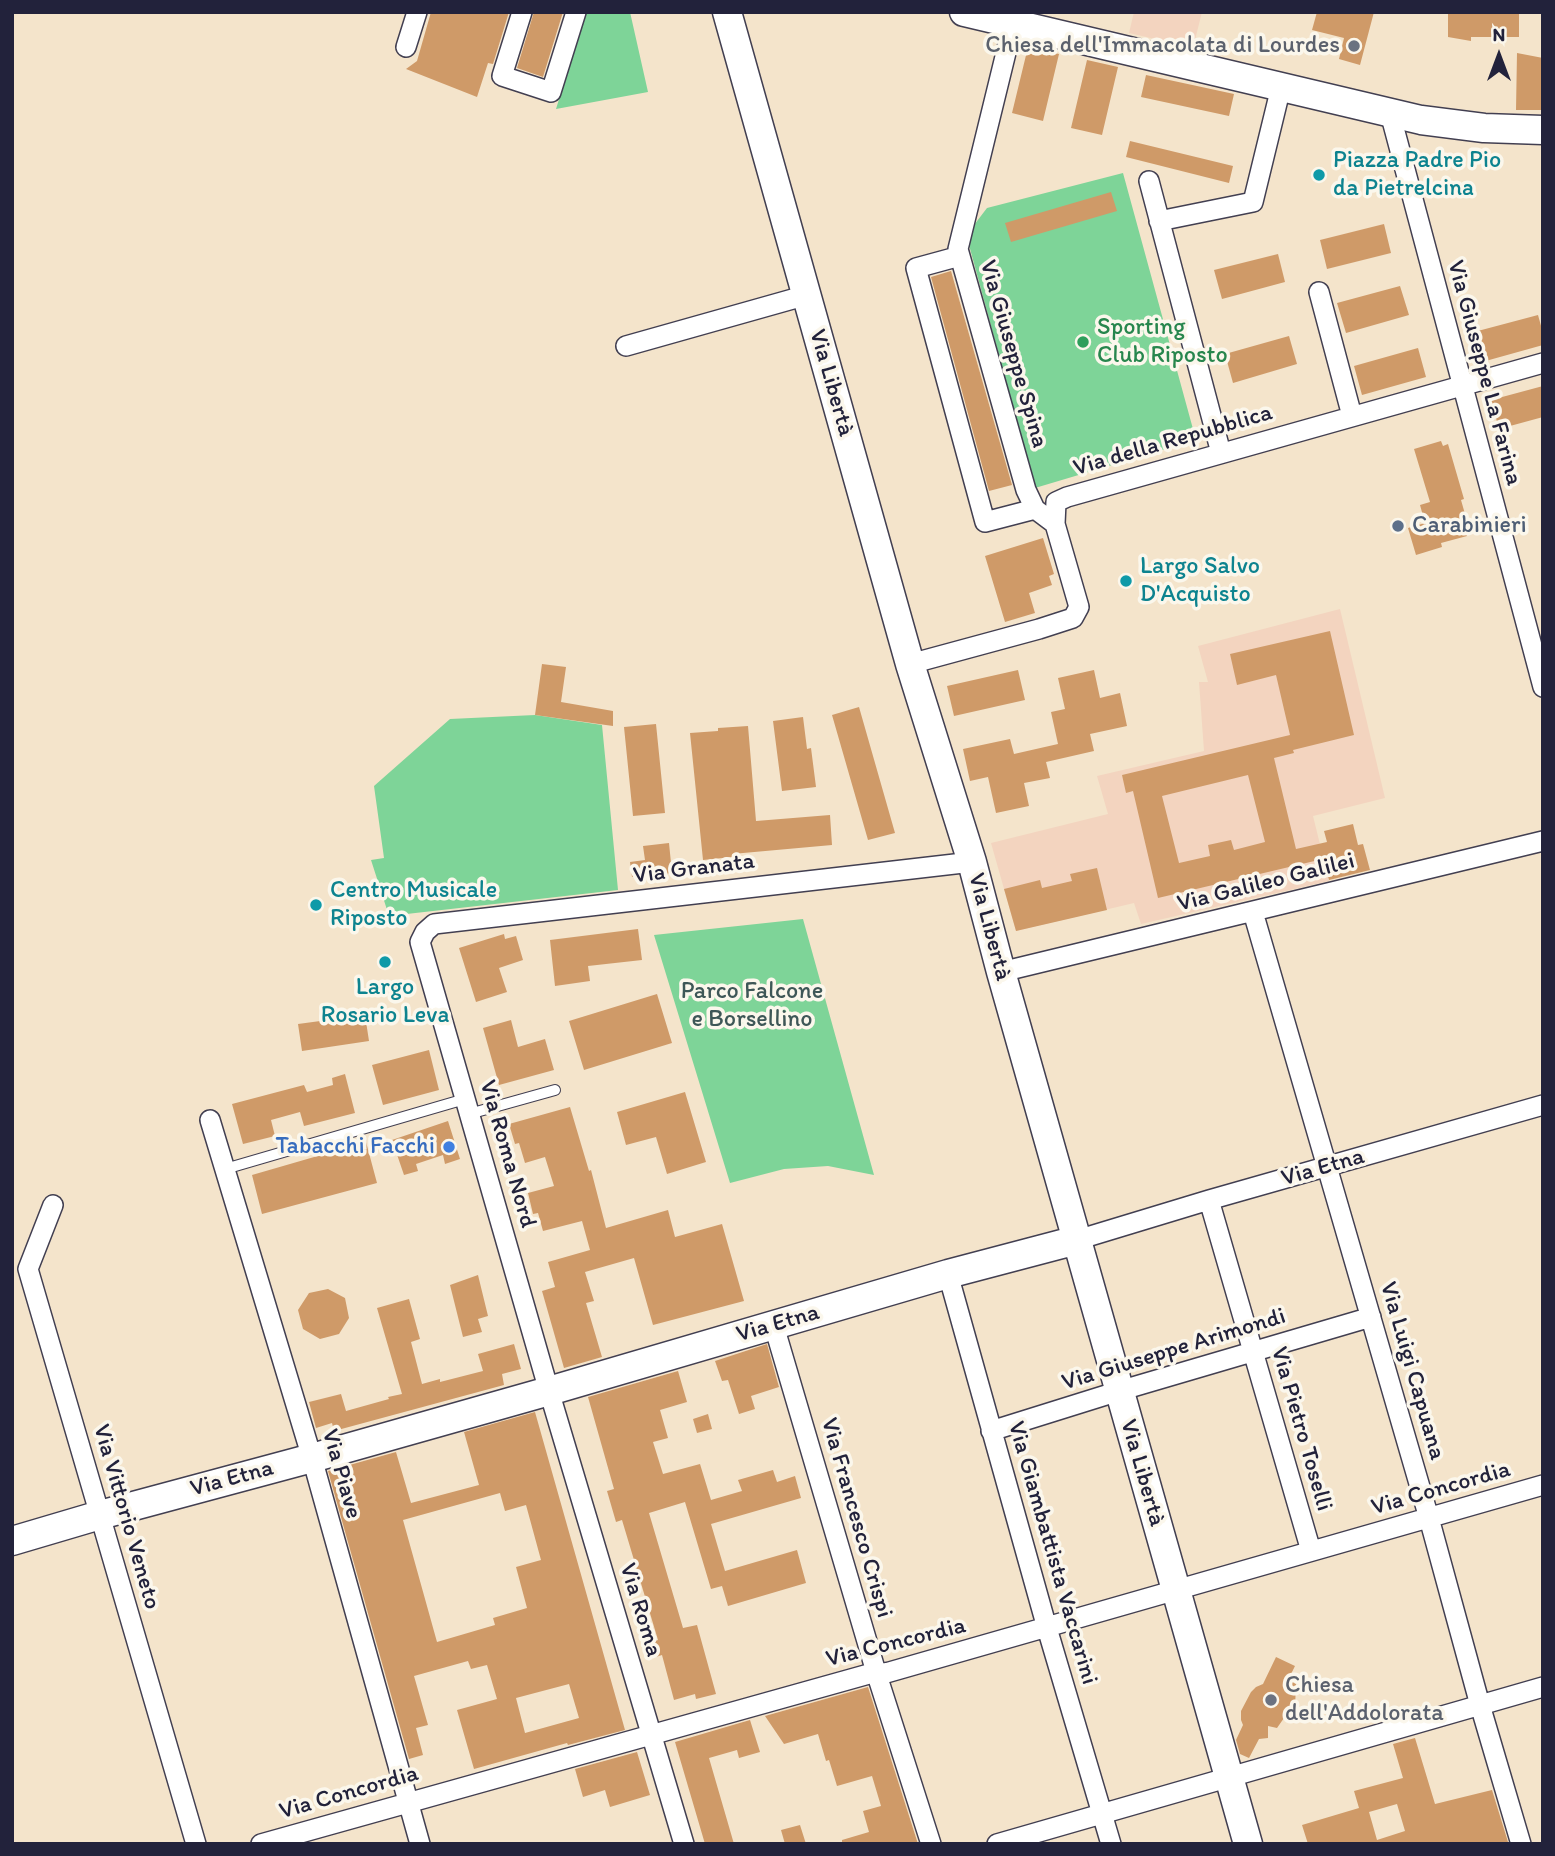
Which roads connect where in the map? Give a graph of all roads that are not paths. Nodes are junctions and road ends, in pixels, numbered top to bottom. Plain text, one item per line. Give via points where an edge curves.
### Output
1 (417, 12) edge
2 (522, 12) edge
3 (576, 12) edge
4 (727, 12) edge
5 (965, 12) edge
6 (1013, 24) junction
7 (406, 47) dead end
8 (1281, 87) junction
9 (1390, 113) junction
10 (1543, 130) edge
11 (1149, 181) dead end
12 (1159, 221) junction
13 (960, 256) junction
14 (1319, 292) dead end
15 (807, 295) junction
16 (626, 346) dead end
17 (1543, 363) edge
18 (1462, 385) junction
19 (1352, 416) junction
20 (1221, 453) junction
21 (1035, 509) junction
22 (1055, 524) junction
23 (910, 664) junction
24 (1543, 687) edge
25 (1543, 841) edge
26 (972, 862) junction
27 (1253, 912) junction
28 (425, 932) joint
29 (1001, 972) junction
30 (555, 1090) dead end
31 (1543, 1105) edge
32 (467, 1106) junction
33 (210, 1120) dead end
34 (1327, 1167) junction
35 (225, 1169) junction
36 (1209, 1200) junction
37 (53, 1205) dead end
38 (1077, 1240) junction
39 (948, 1275) junction
40 (1371, 1317) junction
41 (774, 1326) junction
42 (1253, 1351) junction
43 (549, 1391) junction
44 (1119, 1391) junction
45 (991, 1431) junction
46 (312, 1458) junction
47 (1543, 1485) edge
48 (100, 1515) junction
49 (1429, 1518) junction
50 (12, 1541) edge
51 (1311, 1551) junction
52 (1176, 1591) junction
53 (1047, 1628) junction
54 (876, 1672) junction
55 (1543, 1687) edge
56 (1480, 1705) junction
57 (650, 1734) junction
58 (1229, 1778) junction
59 (408, 1802) junction
60 (1103, 1814) junction
61 (196, 1844) edge
62 (261, 1844) edge
63 (420, 1844) edge
64 (684, 1844) edge
65 (931, 1844) edge
66 (997, 1844) edge
67 (1111, 1844) edge
68 (1248, 1844) edge
69 (1521, 1844) edge

1 - 7 street
2 - 3 street via 502,76 551,92
4 - 15 street, Via Libertà
5 - 6 street
6 - 8 street
6 - 13 street, Via Giuseppe Spina via 958,248
8 - 9 street
8 - 12 street via 1253,202
9 - 10 street via 1484,128
9 - 18 street, Via Giuseppe La Farina
11 - 12 street
12 - 20 street
13 - 21 street, Via Giuseppe Spina
13 - 21 street via 916,268 985,522
14 - 19 street
15 - 16 street
15 - 23 street, Via Libertà
17 - 18 street, Via della Repubblica
18 - 19 street, Via della Repubblica
18 - 24 street, Via Giuseppe La Farina
19 - 20 street, Via della Repubblica
20 - 22 street, Via della Repubblica via 1067,496 1056,502
21 - 22 street
22 - 23 street via 1079,607 1073,618
23 - 26 street, Via Libertà
25 - 27 street, Via Galileo Galilei
26 - 28 street, Via Granata via 434,924
26 - 29 street, Via Libertà
27 - 29 street, Via Galileo Galilei
27 - 34 street, Via Luigi Capuana
28 - 32 street, Via Roma Nord via 420,942
29 - 38 street, Via Libertà
30 - 32 lane
31 - 34 street, Via Etna
32 - 35 lane
32 - 43 street, Via Roma Nord
33 - 35 street, Via Piave
34 - 36 street, Via Etna
34 - 40 street, Via Luigi Capuana
35 - 46 street, Via Piave
36 - 38 street, Via Etna
36 - 42 street, Via Pietro Toselli
37 - 48 street, Via Vittorio Veneto via 28,1269
38 - 39 street, Via Etna
38 - 44 street, Via Libertà
39 - 41 street, Via Etna
39 - 45 street, Via Giambattista Vaccarini
40 - 42 street, Via Giuseppe Arimondi
40 - 49 street, Via Luigi Capuana
41 - 43 street, Via Etna
41 - 54 street, Via Francesco Crispi
42 - 44 street, Via Giuseppe Arimondi
42 - 51 street, Via Pietro Toselli
43 - 46 street, Via Etna
43 - 57 street, Via Roma
44 - 45 street, Via Giuseppe Arimondi
44 - 52 street, Via Libertà
45 - 53 street, Via Giambattista Vaccarini
46 - 48 street, Via Etna
46 - 59 street, Via Piave
47 - 49 street, Via Concordia
48 - 50 street, Via Etna
48 - 61 street, Via Vittorio Veneto
49 - 51 street, Via Concordia
49 - 56 street, Via Luigi Capuana
51 - 52 street, Via Concordia
52 - 53 street, Via Concordia
52 - 58 street, Via Libertà
53 - 54 street, Via Concordia
53 - 60 street, Via Giambattista Vaccarini
54 - 57 street, Via Concordia
54 - 65 street, Via Francesco Crispi
55 - 56 street
56 - 58 street
56 - 69 street, Via Luigi Capuana
57 - 59 street, Via Concordia
57 - 64 street, Via Roma
58 - 60 street
58 - 68 street, Via Libertà
59 - 62 street, Via Concordia
59 - 63 street, Via Piave
60 - 66 street
60 - 67 street, Via Giambattista Vaccarini

